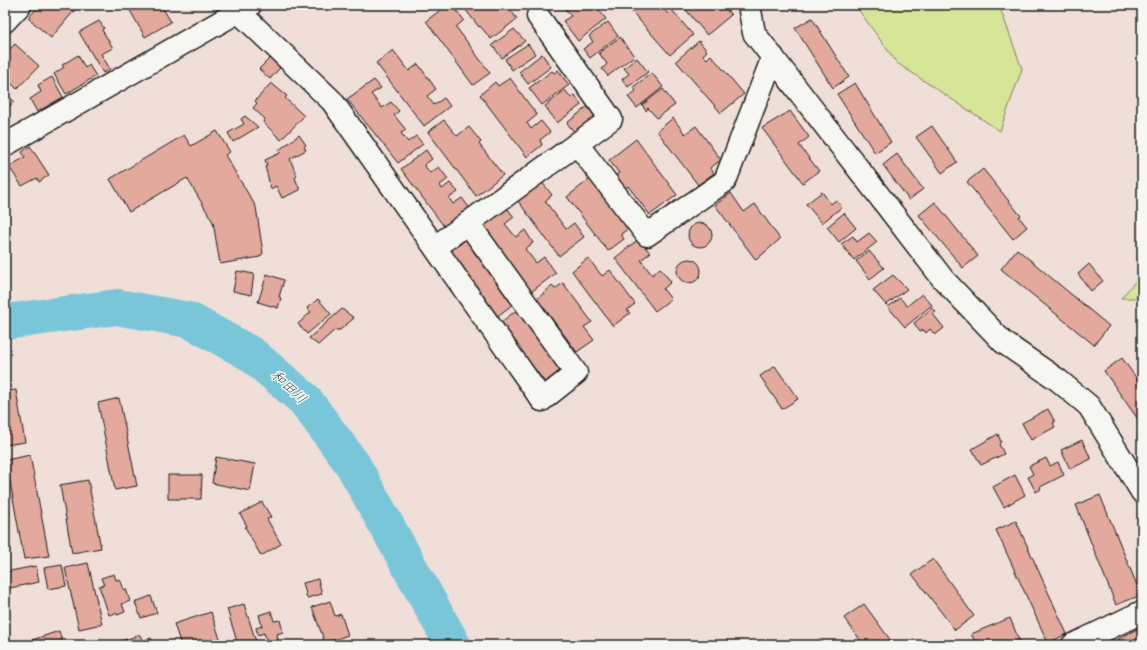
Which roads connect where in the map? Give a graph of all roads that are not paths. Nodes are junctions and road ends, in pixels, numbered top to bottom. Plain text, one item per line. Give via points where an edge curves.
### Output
1 (20, 5) edge
2 (749, 5) edge
3 (245, 8) edge
4 (538, 16) dead end
5 (5, 21) edge
6 (773, 57) junction
7 (577, 144) junction
8 (5, 145) edge
9 (468, 223) junction
10 (435, 247) junction
11 (1142, 492) edge
12 (1142, 612) edge
13 (1073, 645) edge

1 - 5 street
2 - 6 street via 754,33
3 - 8 street
3 - 10 street via 332,101
4 - 7 street via 611,119
6 - 7 street via 725,181 647,235
6 - 11 street via 943,279 1003,342 1058,380 1089,406
7 - 9 street
9 - 10 street
9 - 10 street via 576,373 542,400
12 - 13 street

